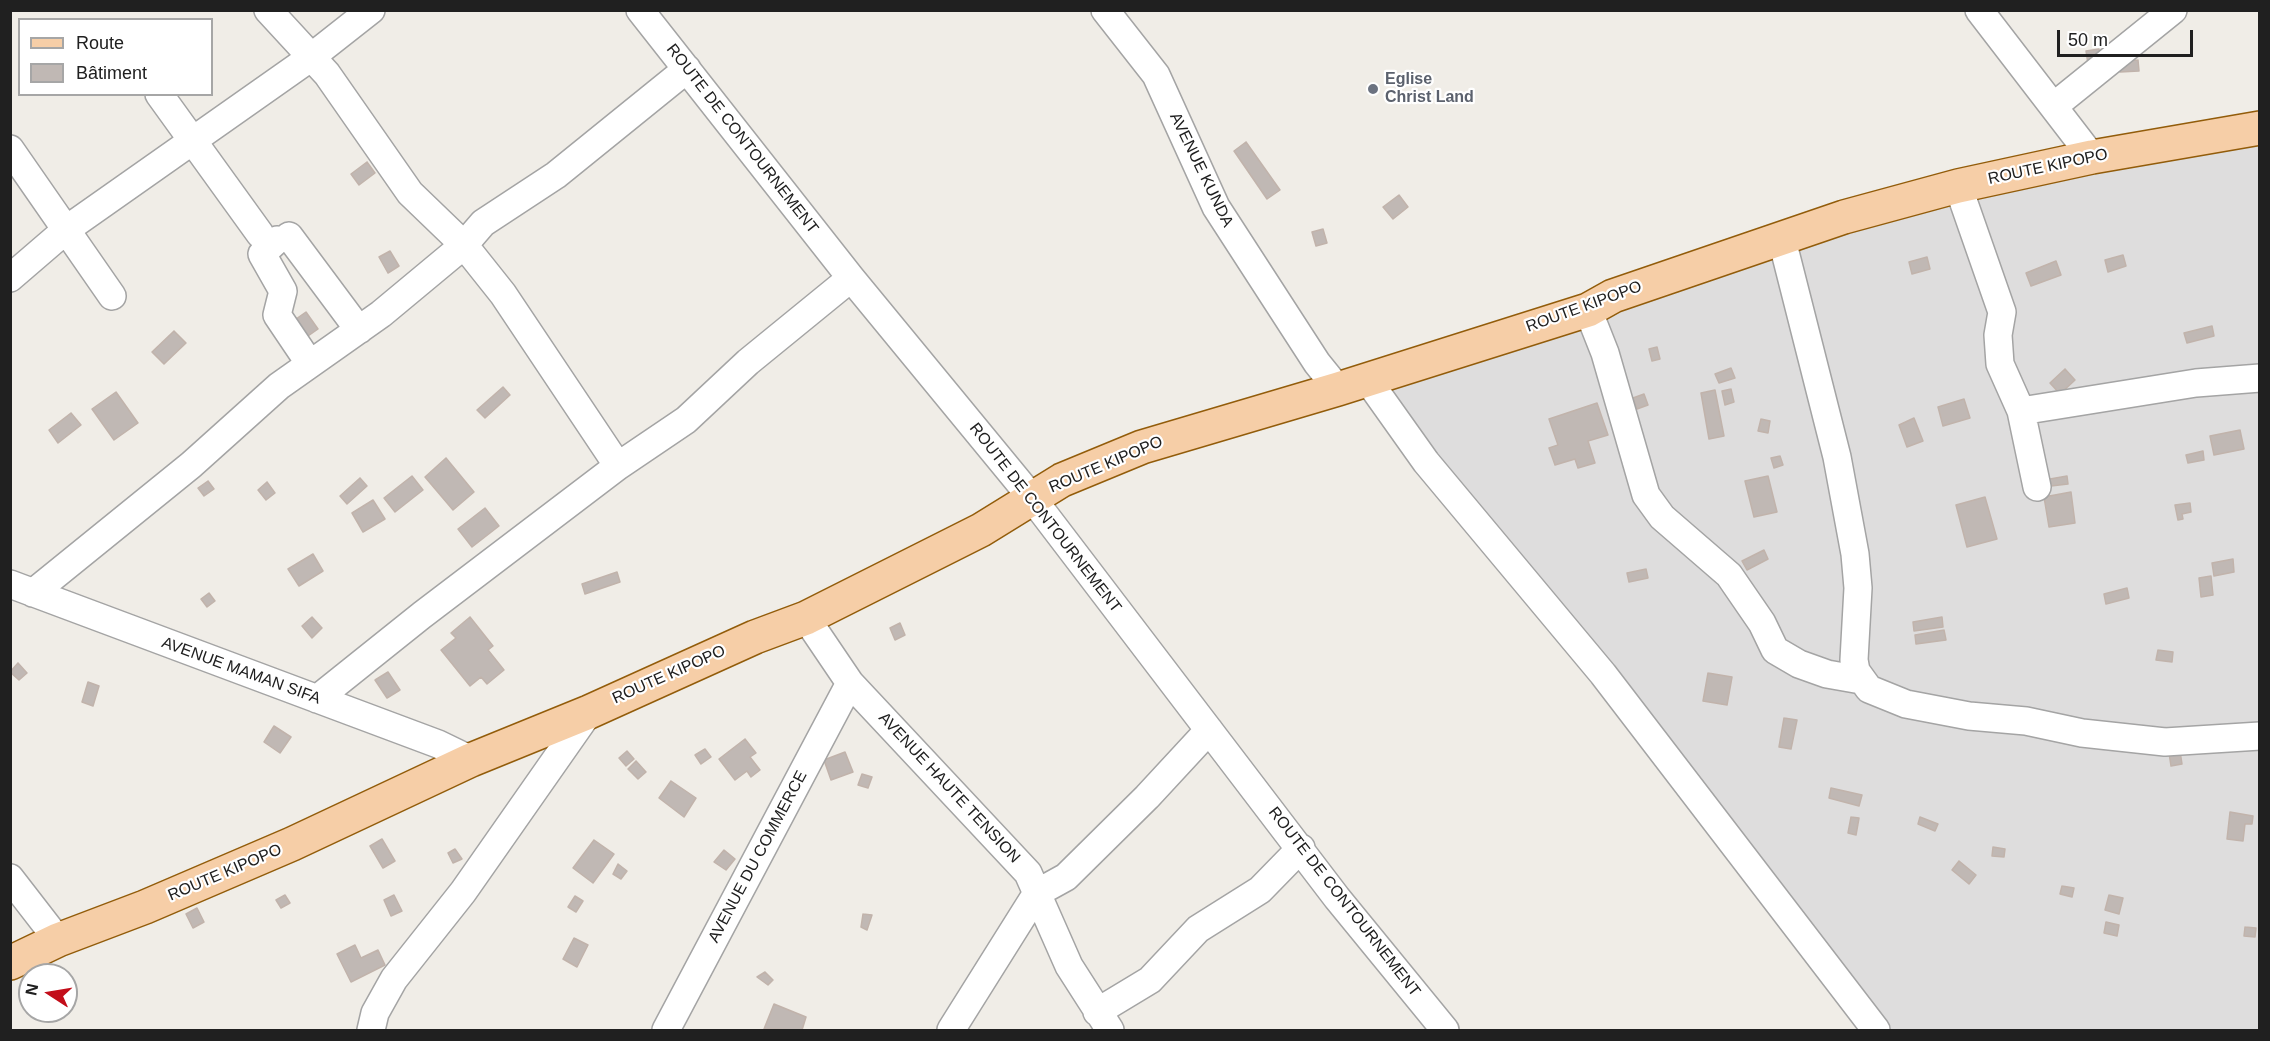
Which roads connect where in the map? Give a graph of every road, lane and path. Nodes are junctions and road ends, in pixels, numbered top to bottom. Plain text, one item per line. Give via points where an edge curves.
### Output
1 (268, 10) edge
2 (371, 10) edge
3 (640, 10) edge
4 (1105, 10) edge
5 (1979, 10) edge
6 (2173, 10) edge
7 (310, 58) junction
8 (687, 69) junction
9 (160, 96) edge
10 (2054, 106) junction
11 (2259, 128) edge
12 (191, 141) junction
13 (10, 149) edge
14 (2092, 157) junction
15 (1958, 186) junction
16 (67, 229) junction
17 (276, 237) junction
18 (1782, 240) junction
19 (464, 245) junction
20 (10, 278) edge
21 (851, 278) junction
22 (111, 296) dead end
23 (1588, 310) junction
24 (359, 330) junction
25 (310, 364) junction
26 (2259, 378) edge
27 (1352, 384) junction
28 (2021, 411) junction
29 (618, 466) junction
30 (2037, 487) dead end
31 (1032, 498) junction
32 (22, 589) edge
33 (806, 618) junction
34 (1861, 680) junction
35 (850, 683) junction
36 (317, 699) junction
37 (589, 712) junction
38 (1209, 730) junction
39 (2259, 736) edge
40 (471, 760) junction
41 (1301, 848) junction
42 (10, 878) edge
43 (1037, 893) junction
44 (58, 940) junction
45 (10, 963) edge
46 (1103, 1021) edge
47 (370, 1030) edge
48 (666, 1030) edge
49 (951, 1030) edge
50 (1445, 1030) edge
51 (1876, 1030) edge

1 - 7 street
2 - 7 street
3 - 8 street, ROUTE DE CONTOURNEMENT
4 - 27 street, AVENUE KUNDA via 1156,75 1216,207 1317,363
5 - 10 street
6 - 10 street
7 - 12 street
7 - 19 street via 327,74 410,193
8 - 19 street via 550,180 483,223
8 - 21 street, ROUTE DE CONTOURNEMENT
9 - 12 street
10 - 14 street
11 - 14 main road, ROUTE KIPOPO
12 - 16 street
12 - 17 street
13 - 16 street
14 - 15 main road, ROUTE KIPOPO
15 - 18 main road, ROUTE KIPOPO via 1844,217
15 - 28 street via 2002,312 1998,335 2000,364
16 - 20 street
16 - 22 street
17 - 24 street
17 - 25 street via 262,254 283,291 277,315
18 - 23 main road, ROUTE KIPOPO via 1613,296
18 - 34 street via 1837,457 1855,554 1858,614 1854,660
19 - 24 street
19 - 29 street via 503,294
21 - 29 street via 748,362 686,420
21 - 31 street, ROUTE DE CONTOURNEMENT
23 - 27 main road, ROUTE KIPOPO
23 - 34 street via 1605,353 1646,495 1662,518 1729,575 1762,623 1775,650 1808,668
24 - 25 street
25 - 32 street via 265,397 191,465
26 - 28 street via 2196,383
27 - 31 main road, ROUTE KIPOPO via 1142,447 1062,480
27 - 51 street, AVENUE KUNDA via 1426,462 1603,674
28 - 30 street
29 - 36 street
31 - 33 main road, ROUTE KIPOPO via 952,546
31 - 38 street, ROUTE DE CONTOURNEMENT
32 - 36 street, AVENUE MAMAN SIFA
33 - 35 street, AVENUE HAUTE TENSION
33 - 37 main road, ROUTE KIPOPO
34 - 39 street via 1883,697 1906,704 2082,733 2165,742
35 - 43 street, AVENUE HAUTE TENSION via 1021,864
35 - 48 street, AVENUE DU COMMERCE
36 - 40 street, AVENUE MAMAN SIFA
37 - 40 main road, ROUTE KIPOPO
37 - 47 street via 463,892 394,979
38 - 41 street, ROUTE DE CONTOURNEMENT
38 - 43 street via 1066,877
40 - 44 main road, ROUTE KIPOPO via 292,844 145,908
41 - 46 street via 1260,890 1198,929 1150,980
41 - 50 street, ROUTE DE CONTOURNEMENT
42 - 44 street
43 - 46 street, AVENUE HAUTE TENSION via 1065,959
43 - 49 street
44 - 45 main road, ROUTE KIPOPO

